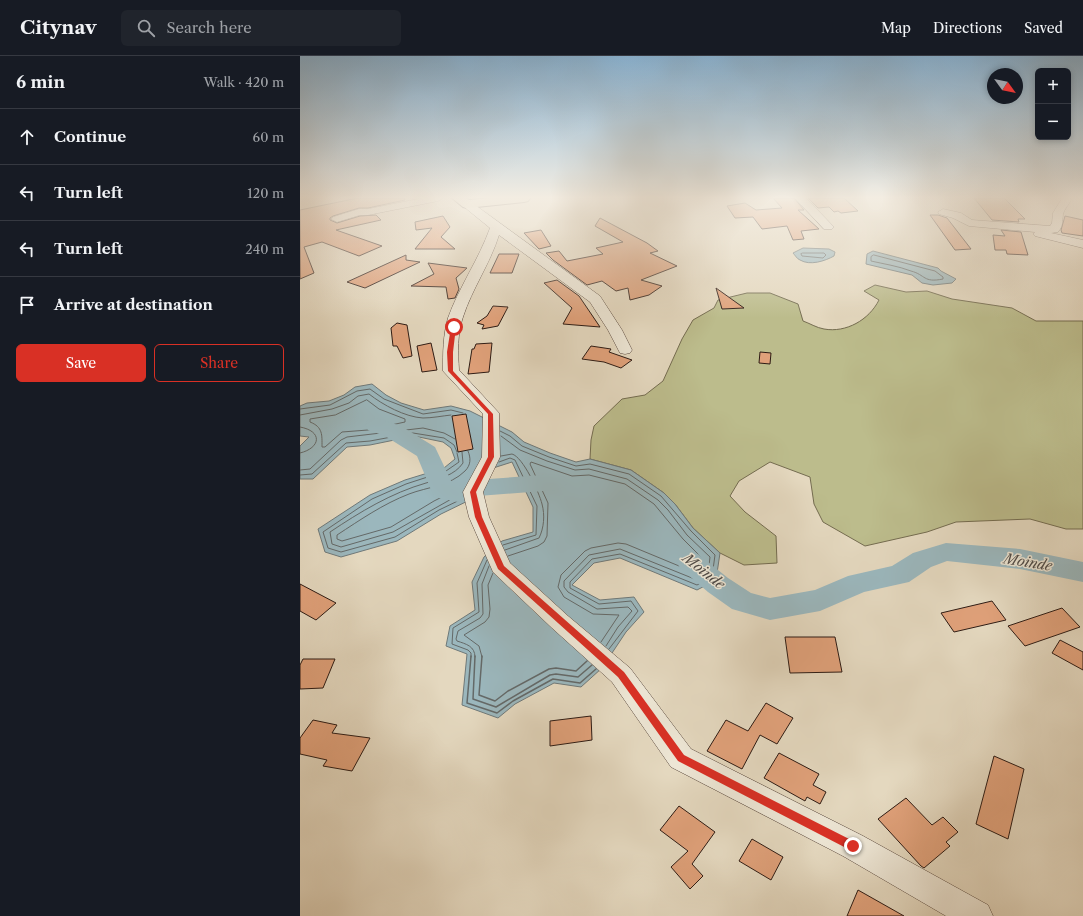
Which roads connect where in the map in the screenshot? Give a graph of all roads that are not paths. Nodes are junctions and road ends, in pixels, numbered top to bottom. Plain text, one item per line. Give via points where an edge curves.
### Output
1 (493, 238) edge
2 (511, 238) edge
3 (1060, 238) edge
4 (1083, 244) edge
5 (625, 350) dead end
6 (977, 916) edge

1 - 6 street via 457,312 450,352 451,371 491,414 491,457 473,492 478,517 501,567 621,675 681,758 853,846
2 - 5 street via 595,299
3 - 4 street

